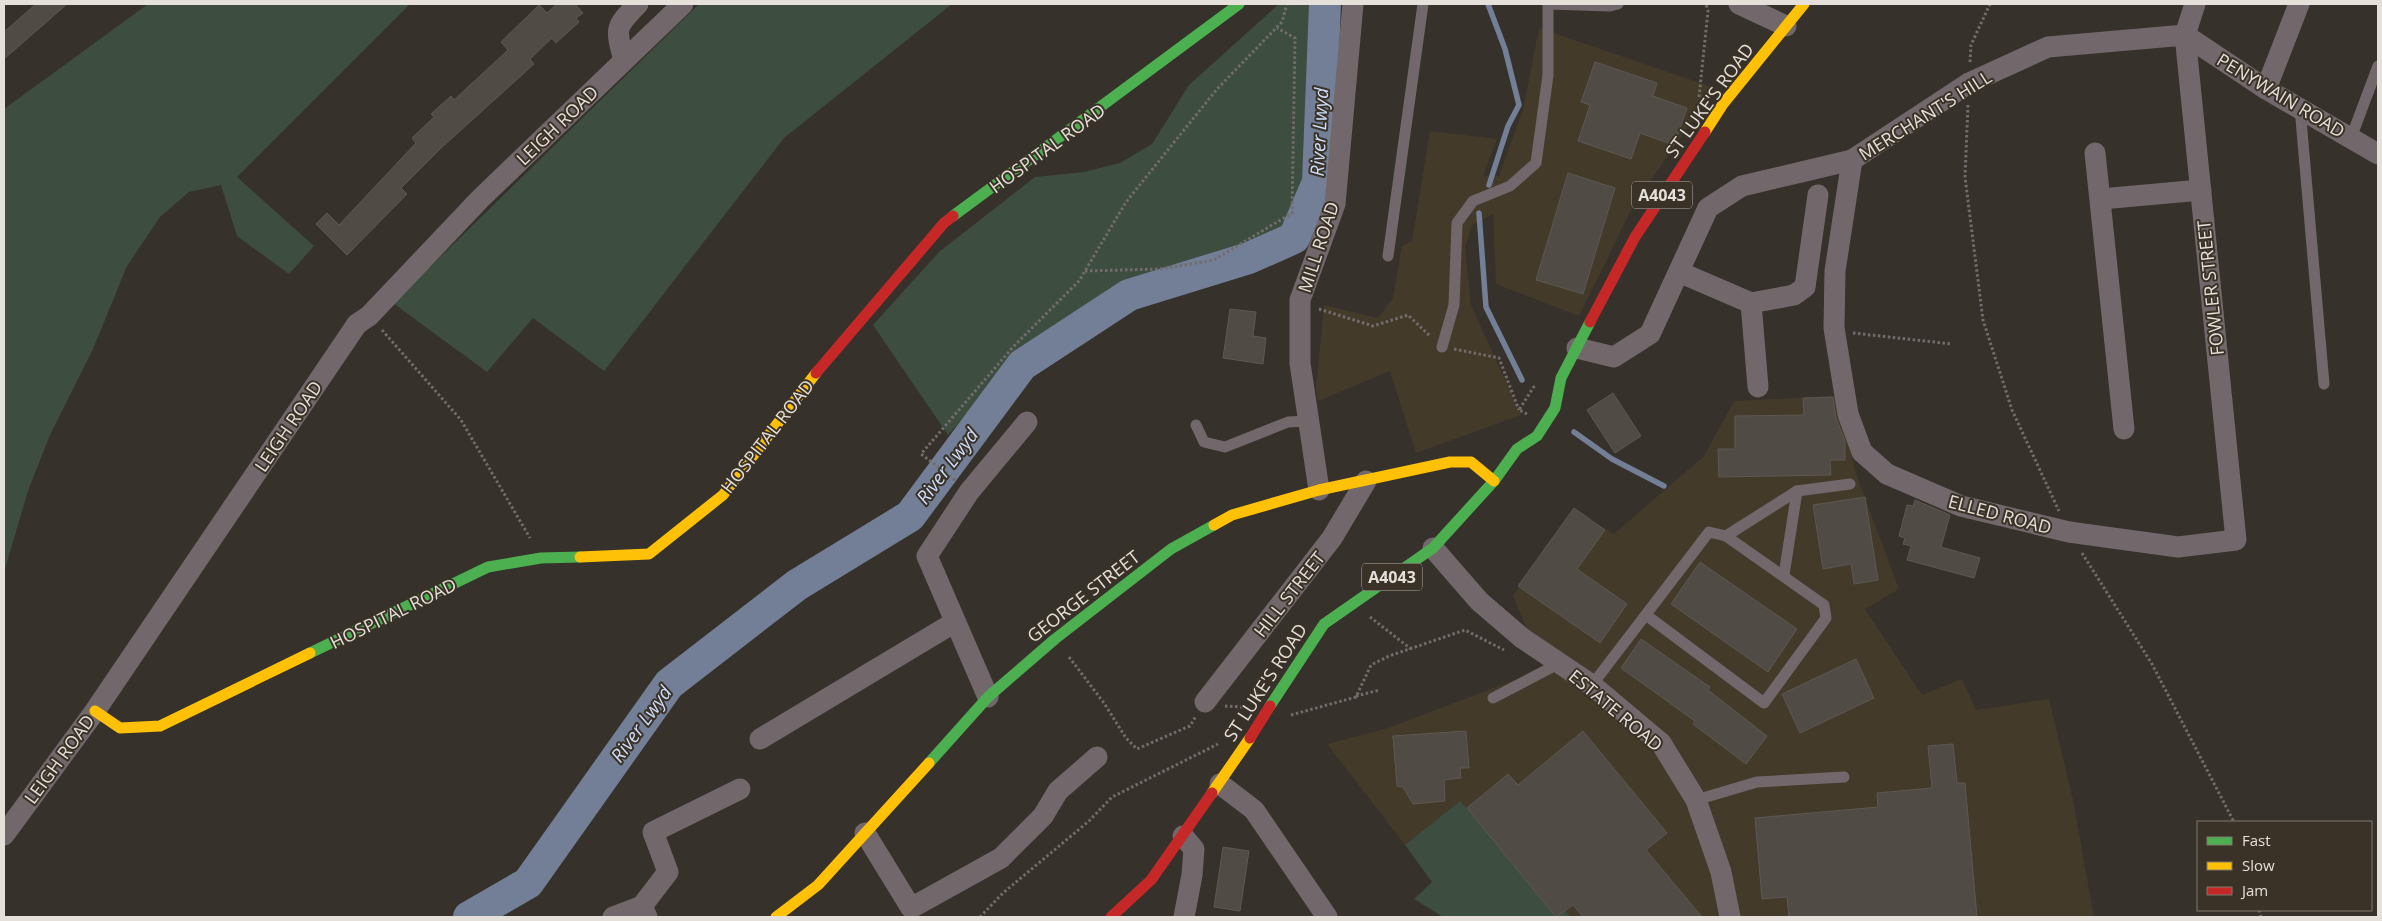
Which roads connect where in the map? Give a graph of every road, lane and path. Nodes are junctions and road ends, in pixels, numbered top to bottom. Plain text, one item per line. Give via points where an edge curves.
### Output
1 (638, 4) edge
2 (683, 4) edge
3 (1240, 4) edge
4 (1287, 4) edge
5 (1353, 4) edge
6 (1423, 4) edge
7 (1618, 4) edge
8 (1740, 4) edge
9 (1804, 4) edge
10 (2195, 4) edge
11 (2299, 4) edge
12 (1786, 26) junction
13 (1277, 28) junction
14 (2185, 35) junction
15 (624, 60) junction
16 (2378, 66) edge
17 (2266, 89) junction
18 (2300, 108) junction
19 (2351, 138) junction
20 (2095, 153) dead end
21 (2378, 154) edge
22 (1852, 160) junction
23 (1965, 177) dead end
24 (2200, 190) junction
25 (1818, 195) dead end
26 (2101, 199) junction
27 (1388, 256) dead end
28 (1085, 270) junction
29 (1679, 272) junction
30 (1300, 300) junction
31 (1751, 303) junction
32 (370, 316) junction
33 (1835, 331) junction
34 (1952, 344) dead end
35 (1442, 347) junction
36 (1578, 348) junction
37 (1561, 378) junction
38 (2324, 384) dead end
39 (1758, 387) dead end
40 (1544, 392) dead end
41 (1519, 410) dead end
42 (1308, 421) junction
43 (1027, 422) dead end
44 (1196, 425) dead end
45 (2124, 429) dead end
46 (1521, 433) dead end
47 (1517, 449) junction
48 (955, 481) dead end
49 (1366, 481) junction
50 (1494, 481) junction
51 (1850, 484) dead end
52 (1318, 490) junction
53 (1797, 491) junction
54 (2069, 532) junction
55 (1726, 536) junction
56 (2236, 540) joint
57 (1433, 548) junction
58 (541, 558) junction
59 (1784, 575) junction
60 (1353, 604) junction
61 (1646, 615) junction
62 (956, 622) junction
63 (1055, 639) junction
64 (1411, 649) dead end
65 (1560, 663) junction
66 (1592, 685) junction
67 (1380, 690) dead end
68 (1356, 696) dead end
69 (988, 698) junction
70 (1493, 698) dead end
71 (1205, 702) junction
72 (1272, 703) junction
73 (94, 710) junction
74 (760, 739) dead end
75 (1097, 757) dead end
76 (1844, 777) dead end
77 (1220, 784) junction
78 (740, 789) dead end
79 (1696, 800) junction
80 (2233, 821) edge
81 (865, 833) junction
82 (4, 835) edge
83 (1183, 836) junction
84 (645, 912) edge
85 (1325, 916) edge
86 (613, 917) edge
87 (776, 917) edge
88 (1111, 917) edge
89 (1184, 917) edge
90 (1730, 917) edge

1 - 15 street via 619,23 618,38
2 - 15 street, LEIGH ROAD
3 - 58 main road, HOSPITAL ROAD via 944,223 831,353 723,495 649,554
4 - 13 path
5 - 30 street, MILL ROAD via 1335,204
6 - 27 lane
7 - 35 lane via 1548,4 1548,75 1536,163 1510,186 1472,201 1457,223 1454,305
8 - 12 street
9 - 12 main road, ST LUKE'S ROAD / A4043
10 - 14 street
11 - 17 street
12 - 36 main road, ST LUKE'S ROAD / A4043 via 1723,104 1640,229
13 - 28 path via 1217,89 1126,202
13 - 28 path via 1295,38 1292,213 1214,260 1160,269
14 - 17 street, PENYWAIN ROAD
14 - 22 street, MERCHANT'S HILL via 2048,47 1969,83
14 - 24 street, FOWLER STREET
15 - 32 street, LEIGH ROAD via 480,199
16 - 19 lane
17 - 18 street, PENYWAIN ROAD
18 - 19 street, PENYWAIN ROAD
18 - 38 lane
19 - 21 street, PENYWAIN ROAD
20 - 26 street
22 - 29 street, MERCHANT'S HILL via 1742,186 1708,208
22 - 33 street, ELLED ROAD via 1835,272
23 - 54 path via 1983,320 2012,410
24 - 26 street
24 - 56 street, FOWLER STREET
25 - 31 street via 1805,287 1794,295
26 - 45 street
28 - 48 path via 1079,281 1013,346 921,454
29 - 31 street
29 - 36 street, MERCHANT'S HILL via 1650,334 1614,357
30 - 35 path via 1312,307 1373,326 1408,315
30 - 42 street, MILL ROAD via 1300,363
31 - 39 street
32 - 58 path via 461,420
32 - 73 street, LEIGH ROAD via 357,324
33 - 34 path
33 - 54 street, ELLED ROAD via 1854,434 1862,452 1887,474 1961,506
35 - 41 path via 1500,358
36 - 37 main road, ST LUKE'S ROAD / A4043
37 - 40 main road, ST LUKE'S ROAD / A4043
37 - 47 main road, ST LUKE'S ROAD / A4043 via 1555,408 1537,436
42 - 44 lane via 1288,422 1225,447 1204,442
42 - 52 street, MILL ROAD
43 - 62 street via 969,492 927,556
46 - 47 main road, ST LUKE'S ROAD / A4043
47 - 50 main road, ST LUKE'S ROAD / A4043
49 - 50 main road, GEORGE STREET via 1450,462 1471,462
49 - 52 main road, GEORGE STREET
49 - 71 street, HILL STREET via 1332,538
50 - 57 main road, ST LUKE'S ROAD / A4043
51 - 53 lane
52 - 63 main road, GEORGE STREET via 1232,515 1170,549
53 - 55 lane
53 - 59 lane
54 - 56 street, ELLED ROAD via 2178,548
54 - 80 path via 2152,664
55 - 59 lane
55 - 61 lane via 1709,532
57 - 60 main road, ST LUKE'S ROAD / A4043
57 - 65 street, ESTATE ROAD via 1479,601 1522,638
58 - 73 main road, HOSPITAL ROAD via 488,567 160,726 120,728
59 - 61 lane via 1824,605 1826,618 1764,703
60 - 64 path
60 - 72 main road, ST LUKE'S ROAD / A4043 via 1324,624
61 - 66 lane
62 - 69 street
62 - 74 street
63 - 69 main road, GEORGE STREET
63 - 71 path via 1137,749 1190,726
65 - 66 street, ESTATE ROAD
65 - 70 lane
66 - 79 street, ESTATE ROAD via 1660,744
67 - 68 path
69 - 81 main road, GEORGE STREET
71 - 72 path via 1246,708
72 - 77 main road, ST LUKE'S ROAD / A4043, bridge
73 - 82 street, LEIGH ROAD
75 - 81 street via 1058,791 1043,816 1001,858 910,908
76 - 79 lane via 1757,782
77 - 83 main road, ST LUKE'S ROAD / A4043
77 - 85 street via 1254,810
78 - 84 street via 653,832 668,872
79 - 90 street, ESTATE ROAD via 1721,872
81 - 87 main road, GEORGE STREET via 818,885
83 - 88 main road, ST LUKE'S ROAD / A4043 via 1151,880
83 - 89 street via 1194,849
84 - 86 street

